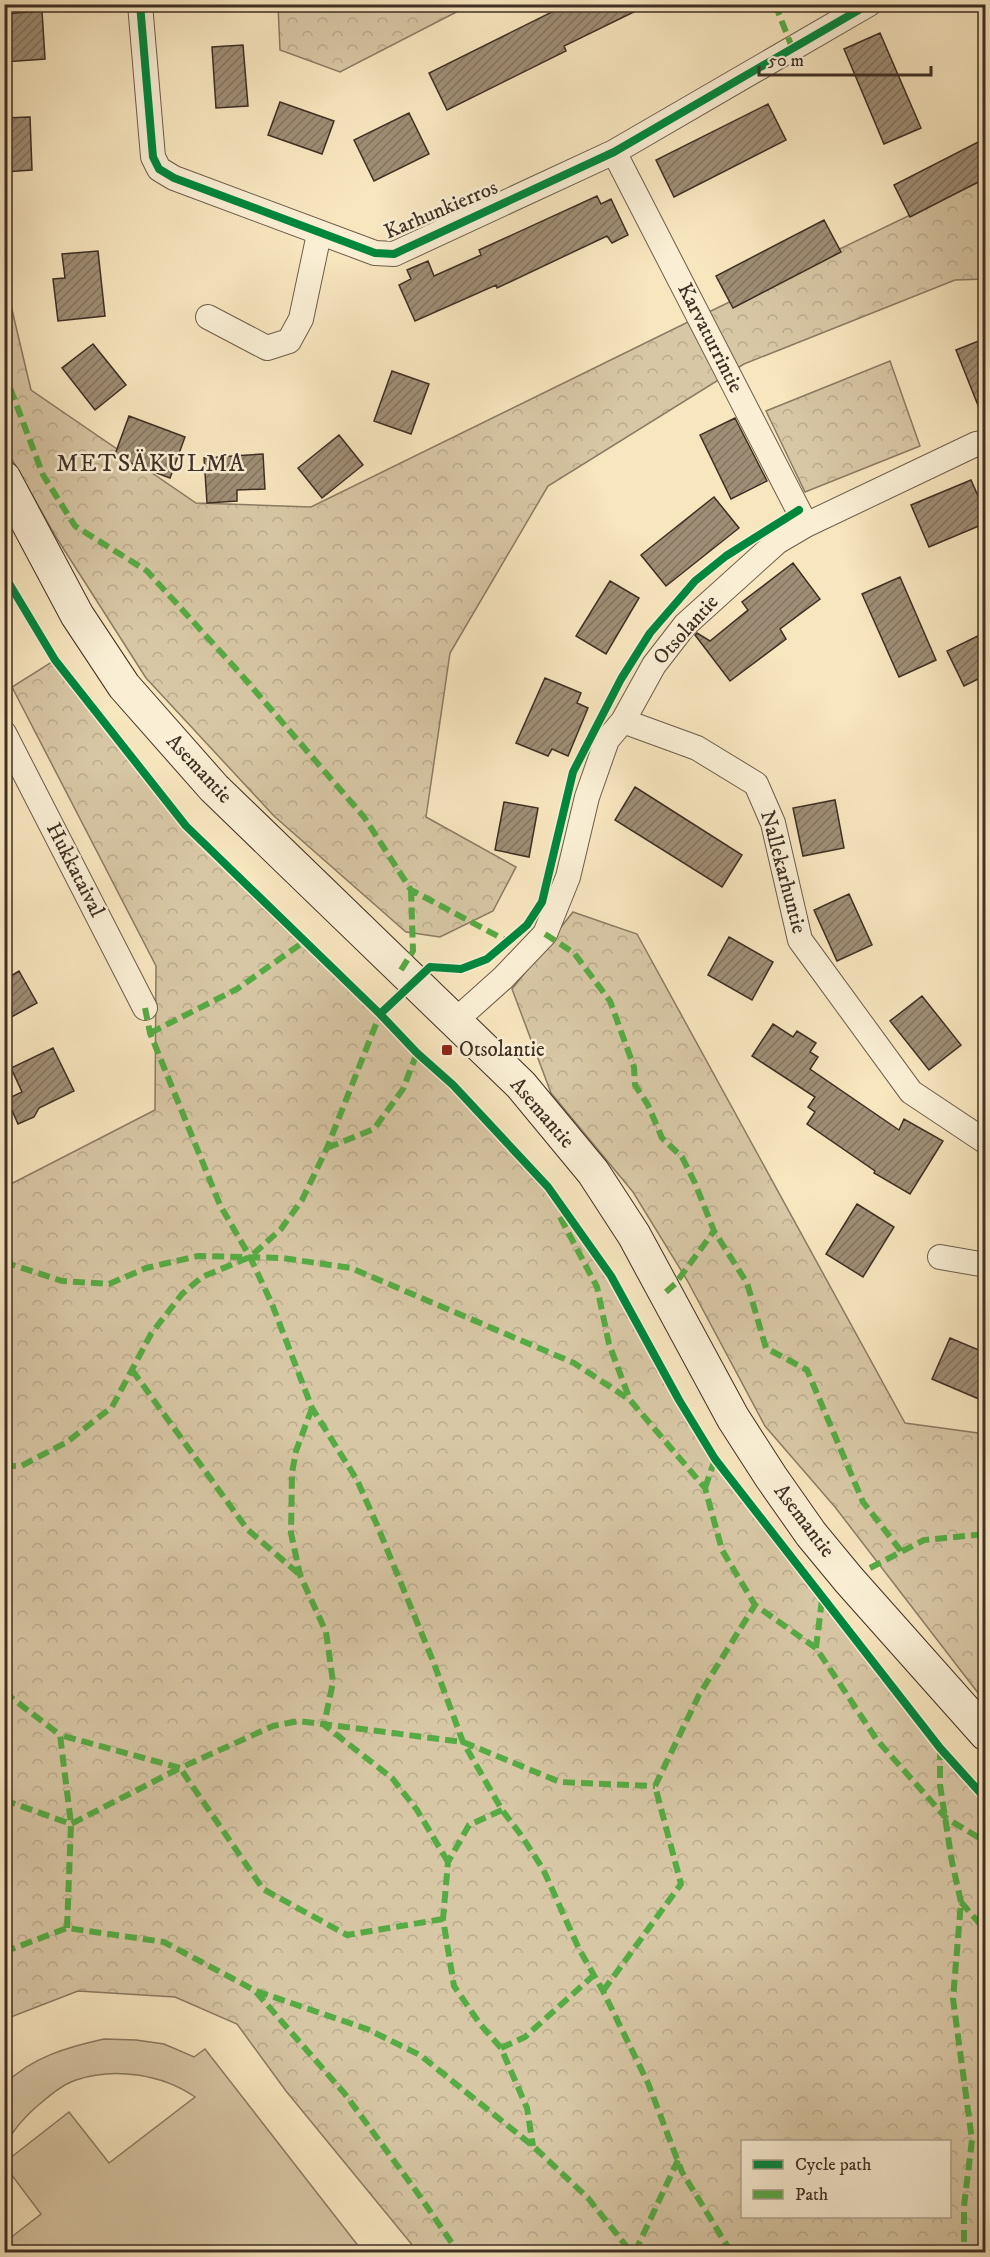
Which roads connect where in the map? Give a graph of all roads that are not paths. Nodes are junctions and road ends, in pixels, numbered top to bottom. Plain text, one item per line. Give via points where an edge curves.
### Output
1 (140, 4) edge
2 (869, 4) edge
3 (614, 152) junction
4 (319, 234) junction
5 (208, 317) dead end
6 (986, 442) edge
7 (4, 478) edge
8 (806, 525) junction
9 (622, 721) junction
10 (4, 733) edge
11 (145, 1008) dead end
12 (455, 1021) junction
13 (986, 1142) edge
14 (940, 1257) dead end
15 (986, 1265) edge
16 (986, 1734) edge

1 - 4 street, Karhunkierros via 153,157 159,169
2 - 3 street, Karhunkierros
3 - 4 street, Karhunkierros via 393,254 375,253
3 - 8 street, Karvaturrintie
4 - 5 street via 302,319 289,341 267,348
6 - 8 street, Otsolantie
7 - 12 main road, Asemantie via 77,615 124,686 214,788
8 - 9 street, Otsolantie via 777,542 685,625 654,665
9 - 12 street, Otsolantie via 607,740 587,797 568,877 545,934
9 - 13 street, Nallekarhuntie via 697,748 756,784 772,823 800,940 911,1092
10 - 11 street, Hukkataival
12 - 16 main road, Asemantie via 520,1085 593,1172 634,1235 733,1418 811,1534
14 - 15 street

